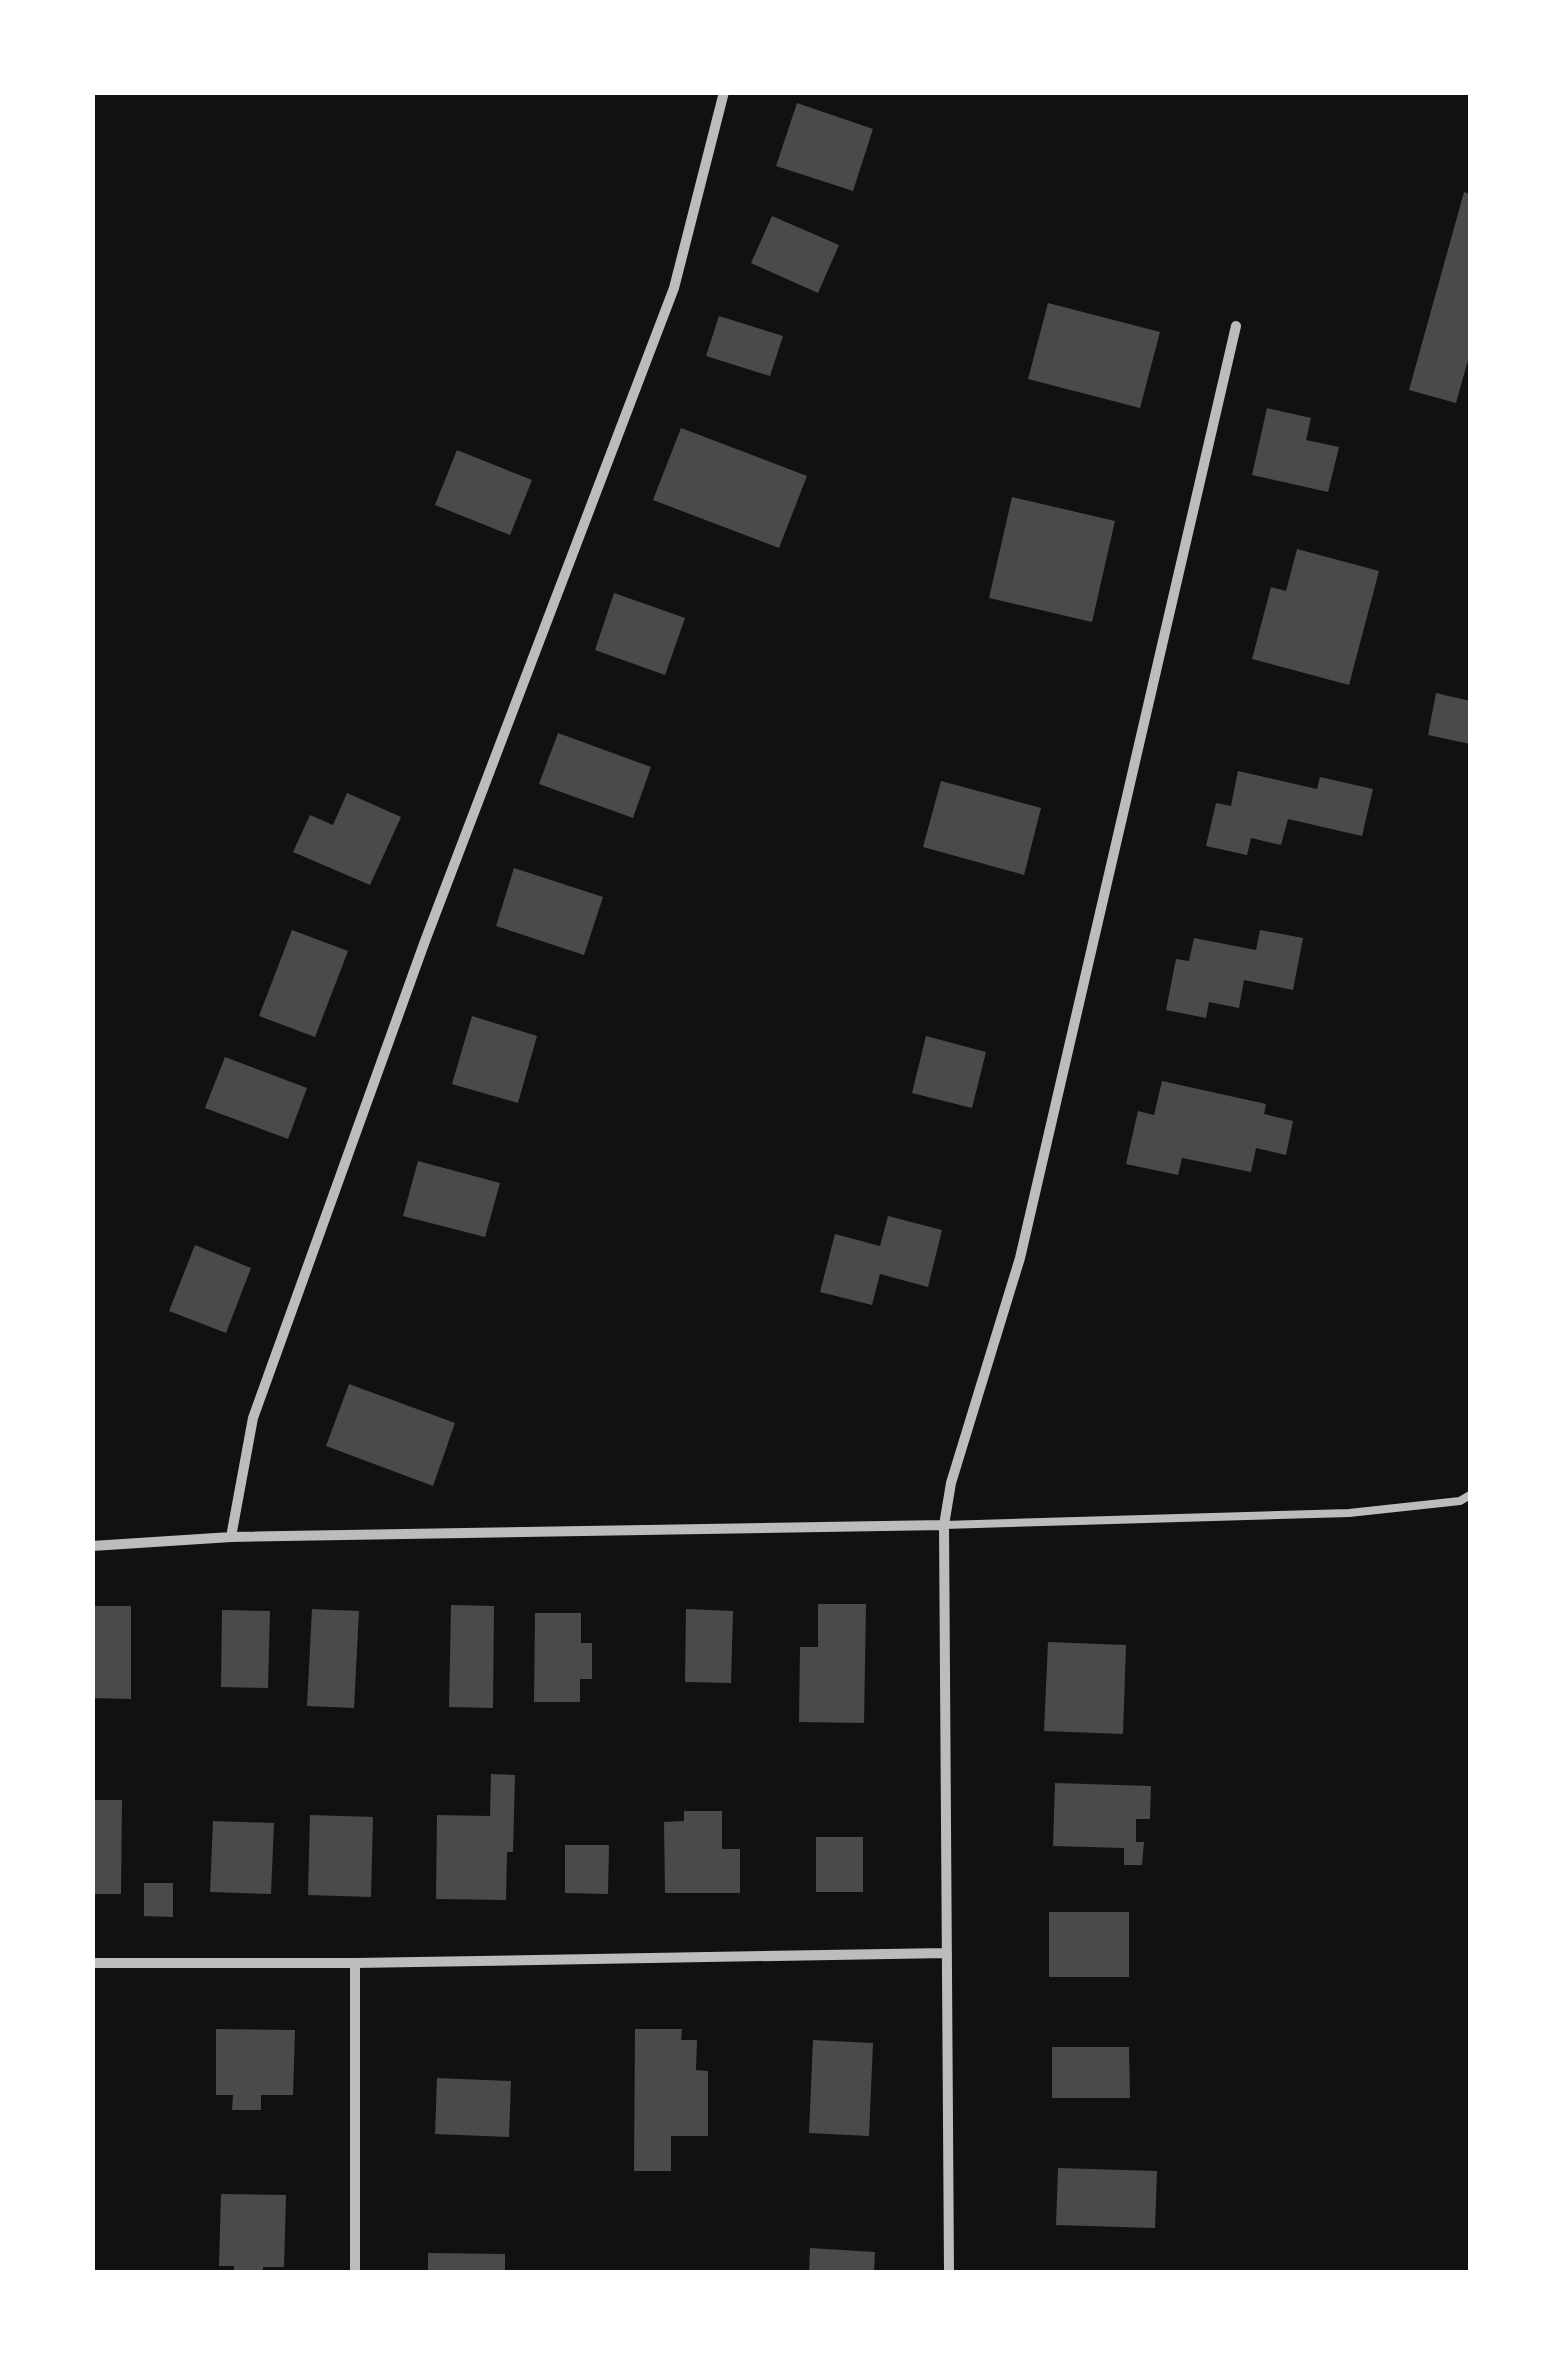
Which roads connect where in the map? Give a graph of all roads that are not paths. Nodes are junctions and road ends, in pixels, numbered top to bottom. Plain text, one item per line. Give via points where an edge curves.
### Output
1 (724, 92) edge
2 (1236, 326) dead end
3 (1470, 1495) edge
4 (944, 1525) junction
5 (231, 1537) junction
6 (92, 1546) edge
7 (946, 1952) junction
8 (92, 1962) edge
9 (356, 1963) junction
10 (355, 2272) edge
11 (949, 2272) edge

1 - 5 street via 674,288 425,941 253,1418
2 - 4 street via 1020,1258
3 - 4 lane via 1349,1513
4 - 5 street
4 - 7 street
5 - 6 street
7 - 9 street
7 - 11 street
8 - 9 street
9 - 10 street

